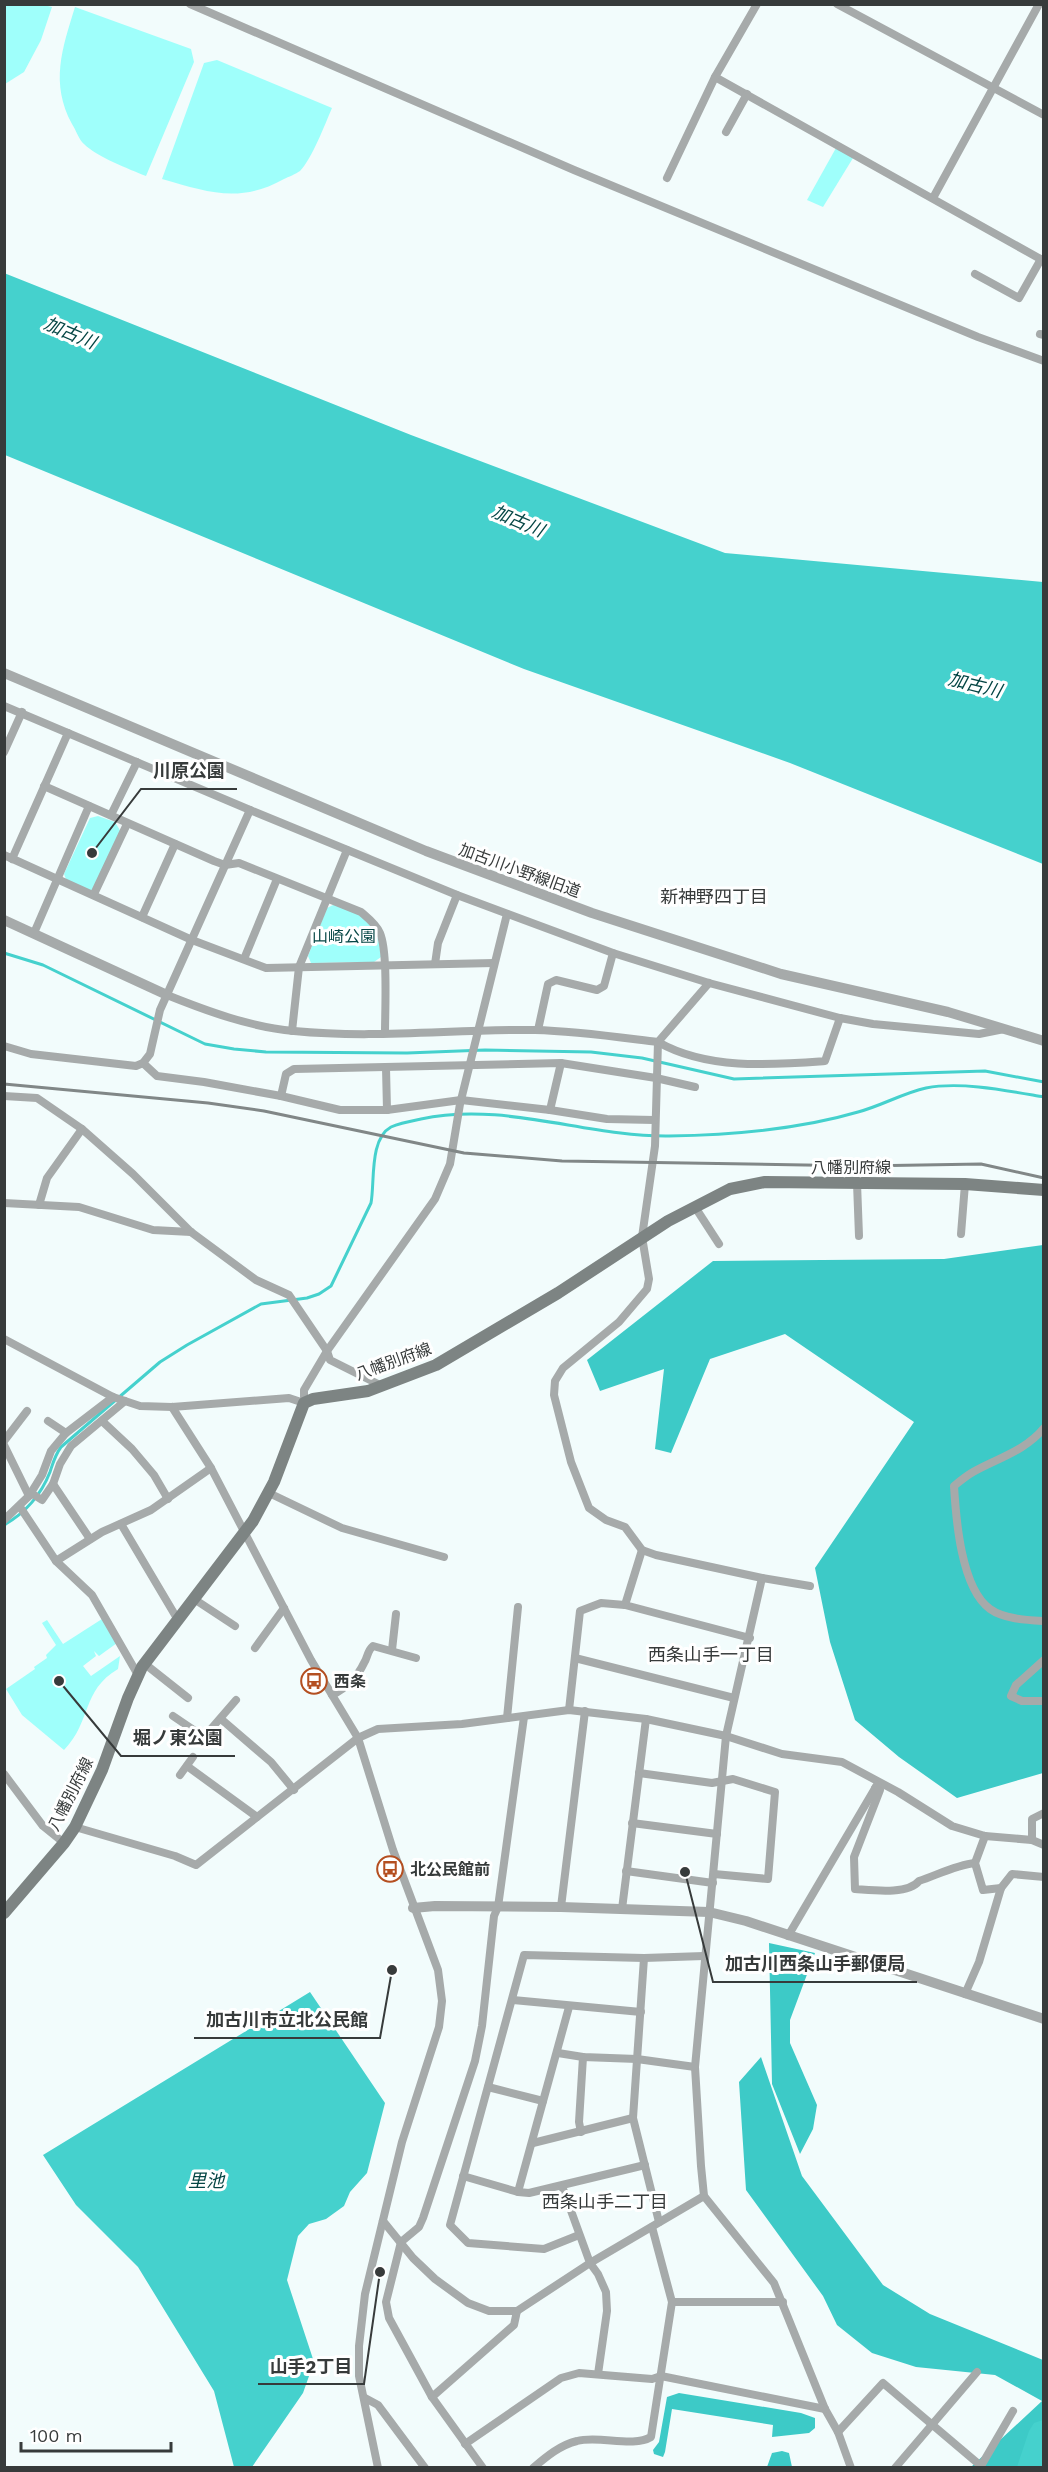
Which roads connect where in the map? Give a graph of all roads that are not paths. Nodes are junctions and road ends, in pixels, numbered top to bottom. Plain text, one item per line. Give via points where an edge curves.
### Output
1 (190, 4) edge
2 (757, 4) edge
3 (837, 4) edge
4 (1039, 4) edge
5 (715, 76) junction
6 (993, 87) junction
7 (747, 94) junction
8 (1044, 115) edge
9 (726, 132) dead end
10 (667, 178) dead end
11 (933, 198) junction
12 (1042, 260) edge
13 (975, 274) dead end
14 (1044, 361) edge
15 (4, 673) edge
16 (4, 706) edge
17 (22, 712) junction
18 (68, 732) junction
19 (4, 752) edge
20 (136, 762) junction
21 (45, 786) junction
22 (89, 806) junction
23 (250, 810) junction
24 (111, 815) junction
25 (127, 824) junction
26 (175, 844) junction
27 (347, 850) junction
28 (8, 857) edge
29 (225, 865) junction
30 (56, 879) junction
31 (277, 879) junction
32 (94, 894) junction
33 (457, 895) junction
34 (327, 898) junction
35 (507, 914) junction
36 (142, 917) junction
37 (4, 920) edge
38 (34, 933) junction
39 (192, 940) junction
40 (613, 953) junction
41 (244, 959) junction
42 (494, 963) junction
43 (435, 964) junction
44 (384, 965) junction
45 (299, 967) junction
46 (709, 983) junction
47 (167, 995) junction
48 (840, 1018) junction
49 (1005, 1029) junction
50 (478, 1030) junction
51 (538, 1030) junction
52 (292, 1031) junction
53 (385, 1033) junction
54 (1044, 1041) edge
55 (658, 1045) junction
56 (4, 1046) edge
57 (143, 1063) junction
58 (561, 1063) junction
59 (469, 1065) junction
60 (386, 1068) junction
61 (656, 1078) junction
62 (695, 1087) dead end
63 (4, 1096) edge
64 (280, 1096) junction
65 (461, 1102) junction
66 (387, 1110) junction
67 (550, 1110) junction
68 (654, 1120) junction
69 (82, 1129) junction
70 (857, 1183) junction
71 (965, 1184) junction
72 (1044, 1190) edge
73 (4, 1203) edge
74 (39, 1205) junction
75 (695, 1207) junction
76 (191, 1232) junction
77 (961, 1234) dead end
78 (859, 1236) dead end
79 (642, 1237) junction
80 (718, 1244) dead end
81 (4, 1339) edge
82 (327, 1351) junction
83 (382, 1386) junction
84 (113, 1397) junction
85 (125, 1401) junction
86 (304, 1403) junction
87 (172, 1407) junction
88 (27, 1411) dead end
89 (48, 1421) dead end
90 (102, 1421) junction
91 (1044, 1428) edge
92 (66, 1433) junction
93 (4, 1443) edge
94 (211, 1468) junction
95 (53, 1484) junction
96 (269, 1493) junction
97 (30, 1494) junction
98 (168, 1499) junction
99 (20, 1507) junction
100 (4, 1520) edge
101 (120, 1524) junction
102 (245, 1530) junction
103 (90, 1539) junction
104 (642, 1550) junction
105 (444, 1557) dead end
106 (56, 1561) junction
107 (762, 1578) junction
108 (810, 1586) dead end
109 (194, 1599) junction
110 (624, 1605) junction
111 (518, 1606) dead end
112 (284, 1608) junction
113 (396, 1614) dead end
114 (178, 1620) junction
115 (1044, 1621) edge
116 (235, 1626) dead end
117 (750, 1638) junction
118 (255, 1648) dead end
119 (392, 1650) junction
120 (416, 1658) dead end
121 (575, 1658) junction
122 (1044, 1660) edge
123 (141, 1670) junction
124 (332, 1695) junction
125 (188, 1698) dead end
126 (734, 1698) junction
127 (236, 1700) dead end
128 (1044, 1701) edge
129 (569, 1710) junction
130 (585, 1711) junction
131 (173, 1716) dead end
132 (524, 1717) junction
133 (507, 1718) junction
134 (220, 1719) junction
135 (646, 1719) junction
136 (726, 1736) junction
137 (358, 1738) junction
138 (193, 1757) dead end
139 (187, 1766) junction
140 (639, 1773) junction
141 (4, 1774) edge
142 (180, 1775) dead end
143 (722, 1781) junction
144 (877, 1785) junction
145 (294, 1790) junction
146 (1044, 1813) edge
147 (257, 1817) junction
148 (632, 1823) junction
149 (75, 1827) junction
150 (717, 1834) junction
151 (985, 1836) junction
152 (1032, 1840) junction
153 (64, 1843) junction
154 (1044, 1845) edge
155 (975, 1863) junction
156 (626, 1871) junction
157 (1044, 1877) edge
158 (714, 1879) junction
159 (1001, 1888) junction
160 (498, 1906) junction
161 (561, 1907) junction
162 (413, 1908) junction
163 (621, 1910) junction
164 (709, 1912) junction
165 (4, 1913) edge
166 (788, 1936) junction
167 (704, 1956) junction
168 (644, 1958) junction
169 (965, 1994) junction
170 (513, 2000) junction
171 (569, 2007) junction
172 (641, 2012) junction
173 (1044, 2019) edge
174 (558, 2053) junction
175 (583, 2057) junction
176 (638, 2059) junction
177 (695, 2067) junction
178 (488, 2087) junction
179 (543, 2101) junction
180 (633, 2118) junction
181 (581, 2132) junction
182 (533, 2143) junction
183 (645, 2165) junction
184 (463, 2176) junction
185 (562, 2186) junction
186 (519, 2192) junction
187 (704, 2196) junction
188 (383, 2221) junction
189 (656, 2225) junction
190 (579, 2235) junction
191 (401, 2242) junction
192 (590, 2263) junction
193 (672, 2302) junction
194 (783, 2302) junction
195 (517, 2311) junction
196 (977, 2372) dead end
197 (598, 2374) junction
198 (661, 2376) junction
199 (432, 2397) junction
200 (365, 2398) junction
201 (825, 2409) junction
202 (1013, 2411) dead end
203 (931, 2426) junction
204 (838, 2432) junction
205 (465, 2444) junction
206 (378, 2468) edge
207 (425, 2468) edge
208 (483, 2468) edge
209 (533, 2468) edge
210 (851, 2468) edge
211 (895, 2468) edge

1 - 14 street via 605,183
2 - 5 street
3 - 6 street
4 - 6 street
5 - 7 street
5 - 10 street
6 - 8 street
6 - 11 street
7 - 9 street
7 - 11 street
11 - 12 street
12 - 13 street via 1019,298
15 - 49 street, 加古川小野線旧道 via 426,851 592,913 781,974
16 - 17 street
17 - 18 street
17 - 19 street
18 - 20 street
18 - 21 street
20 - 23 street
20 - 24 street
21 - 22 street
21 - 28 street
22 - 24 street
22 - 30 street
23 - 27 street
23 - 29 street
24 - 25 street
25 - 26 street
25 - 32 street
26 - 29 street
26 - 36 street
27 - 33 street
27 - 34 street
28 - 30 street
29 - 31 street via 239,863
29 - 39 street
30 - 32 street
30 - 38 street
31 - 34 street
31 - 41 street
32 - 36 street
33 - 35 street
33 - 43 street via 438,943
34 - 44 street via 361,912 374,923 381,934
34 - 45 street
35 - 40 street
35 - 42 street
36 - 39 street
37 - 38 street
38 - 47 street
39 - 41 street
39 - 47 street
40 - 46 street
40 - 51 street via 604,986 597,990 556,980 548,984
41 - 45 street via 266,968
42 - 43 street
42 - 50 street
43 - 44 street
44 - 45 street
44 - 53 street
45 - 52 street
46 - 48 street
46 - 55 street
47 - 52 street via 207,1010
47 - 57 street via 150,1054
48 - 49 street via 979,1034
48 - 55 street via 825,1061 768,1065 702,1059
49 - 54 street, 加古川小野線旧道
50 - 51 street
50 - 53 street
50 - 59 street
51 - 55 street
52 - 53 street
55 - 61 street
56 - 57 street via 46,1057 136,1066
57 - 64 street via 157,1076
58 - 59 street
58 - 61 street
58 - 67 street
59 - 60 street
59 - 65 street
60 - 64 street via 294,1069 286,1074
60 - 66 street
61 - 62 street
61 - 68 street
63 - 69 street via 37,1098
64 - 66 street via 340,1110
65 - 66 street
65 - 67 street
65 - 82 street via 450,1164 435,1200
67 - 68 street via 607,1119
68 - 79 street via 655,1146
69 - 74 street via 47,1178
69 - 76 street
70 - 71 main road, 八幡別府線
70 - 75 main road, 八幡別府線 via 765,1182 730,1189
70 - 78 street
71 - 72 main road, 八幡別府線
71 - 77 street
73 - 74 street
74 - 76 street via 91,1209 153,1230
75 - 79 main road, 八幡別府線
75 - 80 street
76 - 82 street via 256,1280 289,1295
79 - 83 main road, 八幡別府線 via 558,1293 436,1365
79 - 104 street via 649,1279 643,1297 563,1368 555,1382 554,1395 571,1462 589,1508 625,1527
81 - 84 street
82 - 83 street via 330,1360
82 - 86 street via 304,1390
83 - 86 main road, 八幡別府線
84 - 85 street
84 - 92 street
85 - 87 street via 140,1406
85 - 90 street
86 - 87 street via 289,1398
86 - 96 main road, 八幡別府線
87 - 94 street
88 - 93 street
89 - 92 street
90 - 95 street via 71,1446
90 - 98 street via 154,1475
91 - 115 street via 1021,1448 972,1472 954,1486 963,1556 975,1594 997,1613
92 - 97 street via 51,1451
93 - 97 street
94 - 98 street
94 - 102 street
95 - 97 street via 42,1500
95 - 103 street
96 - 102 main road, 八幡別府線
96 - 105 street via 342,1528
97 - 99 street
98 - 101 street
99 - 100 street
99 - 106 street
101 - 103 street
101 - 114 street
102 - 109 main road, 八幡別府線
102 - 112 street
103 - 106 street
104 - 107 street
104 - 110 street
106 - 123 street via 92,1595
107 - 108 street
107 - 117 street
109 - 114 main road, 八幡別府線
109 - 116 street
110 - 117 street
110 - 121 street via 601,1603 580,1611
111 - 133 street
112 - 118 street
112 - 124 street
113 - 119 street
114 - 123 main road, 八幡別府線
117 - 126 street
119 - 120 street
119 - 124 street via 370,1648 365,1663 346,1687
121 - 126 street
121 - 129 street
122 - 128 street via 1016,1684 1011,1696 1022,1701
123 - 125 street
123 - 149 main road, 八幡別府線
124 - 137 street
126 - 136 street
127 - 134 street
129 - 130 street
129 - 132 street
130 - 135 street
130 - 161 street
131 - 134 street via 204,1737
132 - 133 street
132 - 160 street
133 - 137 street via 378,1729
134 - 145 street via 271,1762
135 - 136 street
135 - 140 street
136 - 143 street
136 - 144 street via 782,1754 842,1762
137 - 145 street
137 - 162 street
138 - 139 street
139 - 142 street
139 - 147 street
140 - 143 street
140 - 148 street
141 - 153 street via 44,1826
143 - 150 street
143 - 158 street via 733,1779 775,1792 768,1879
144 - 151 street via 898,1792 952,1826
144 - 155 street via 880,1790 854,1857 855,1889 887,1891 906,1887
144 - 166 street
145 - 147 street
146 - 152 street via 1032,1819
147 - 149 street via 196,1865
148 - 150 street
148 - 156 street
149 - 153 main road, 八幡別府線
150 - 158 street
151 - 152 street
151 - 155 street
152 - 154 street
153 - 165 main road, 八幡別府線
155 - 159 street via 983,1890
156 - 158 street
156 - 163 street
157 - 159 street via 1012,1874
158 - 164 street
159 - 169 street
160 - 161 street
160 - 162 street
160 - 191 street via 475,2061 423,2218
161 - 163 street
162 - 188 street via 438,1970 442,2001 439,2027 402,2142
163 - 164 street
164 - 166 street
164 - 167 street
166 - 169 street
167 - 168 street
167 - 177 street
168 - 170 street via 524,1955
168 - 172 street
169 - 173 street
170 - 171 street
170 - 178 street
171 - 172 street
171 - 174 street
172 - 176 street
174 - 175 street
174 - 179 street
175 - 176 street
175 - 181 street
176 - 177 street
176 - 180 street
177 - 187 street
178 - 179 street
178 - 184 street
179 - 182 street
180 - 181 street
180 - 183 street
181 - 182 street
182 - 186 street
183 - 185 street
183 - 189 street
184 - 186 street
184 - 190 street via 450,2225 468,2243 544,2249
185 - 186 street
185 - 190 street
187 - 189 street
187 - 194 street via 774,2283
188 - 191 street
188 - 200 street via 362,2316 359,2376
189 - 192 street
189 - 193 street
190 - 192 street
191 - 195 street via 435,2279 468,2303 489,2311
191 - 199 street via 386,2302 388,2318
192 - 195 street
192 - 197 street via 606,2292 608,2311
193 - 194 street
193 - 198 street
194 - 201 street
195 - 199 street via 513,2325
196 - 203 street
197 - 198 street via 652,2379
197 - 205 street via 579,2373 561,2378
198 - 201 street
198 - 209 street via 651,2437 643,2442 577,2440
199 - 205 street
200 - 206 street
200 - 207 street via 378,2405
201 - 204 street
202 - 203 street via 981,2466
203 - 204 street via 883,2383
203 - 211 street
204 - 210 street
205 - 208 street

